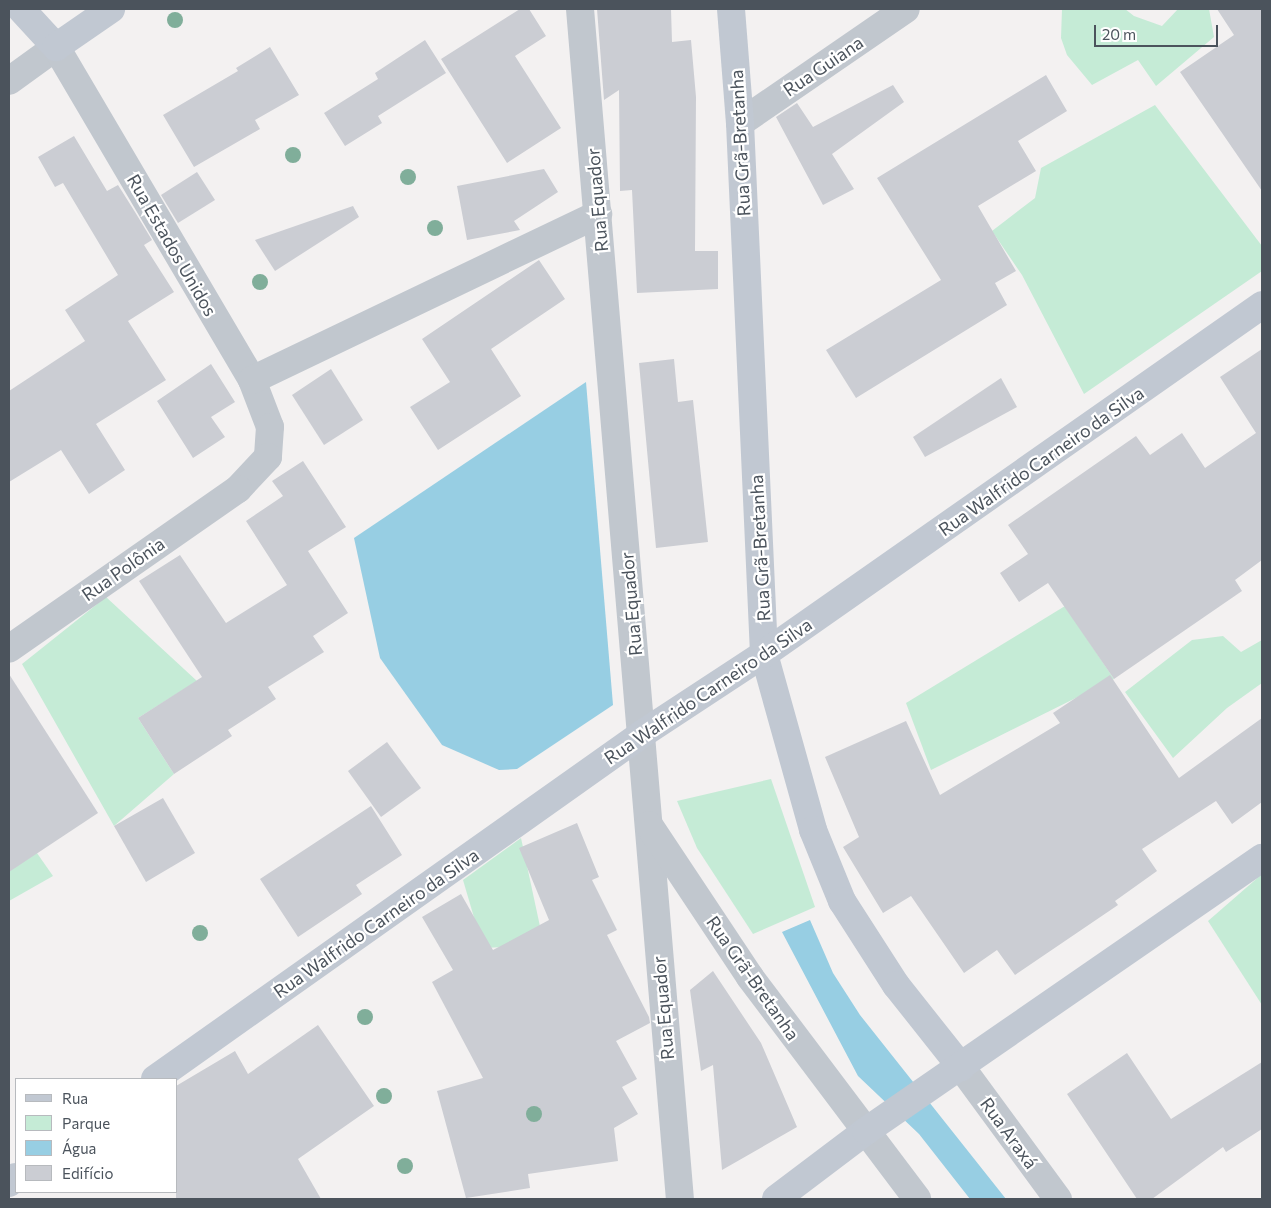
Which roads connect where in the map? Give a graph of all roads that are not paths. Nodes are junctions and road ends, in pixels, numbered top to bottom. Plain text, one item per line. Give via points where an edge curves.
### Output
1 (21, 9) edge
2 (111, 9) edge
3 (580, 9) edge
4 (731, 9) edge
5 (906, 9) edge
6 (56, 47) junction
7 (9, 81) edge
8 (740, 123) junction
9 (598, 214) junction
10 (1262, 305) edge
11 (252, 380) junction
12 (238, 490) joint
13 (9, 649) edge
14 (764, 654) junction
15 (642, 734) junction
16 (647, 821) junction
17 (1262, 858) edge
18 (961, 1067) junction
19 (156, 1078) edge
20 (866, 1131) junction
21 (680, 1199) edge
22 (776, 1199) edge
23 (917, 1199) edge
24 (1058, 1199) edge

1 - 6 main road, Rua Estados Unidos
2 - 6 main road
3 - 9 street, Rua Equador
4 - 8 main road, Rua Grã-Bretanha
5 - 8 street, Rua Guiana
6 - 7 street
6 - 11 street, Rua Estados Unidos
8 - 14 main road, Rua Grã-Bretanha
9 - 11 street
9 - 15 street, Rua Equador
10 - 14 main road, Rua Walfrido Carneiro da Silva
11 - 12 street, Rua Estados Unidos via 270,427 268,456
12 - 13 street, Rua Polônia
14 - 15 main road, Rua Walfrido Carneiro da Silva
14 - 18 main road, Rua Grã-Bretanha via 813,830 842,900 896,985
15 - 16 street, Rua Equador
15 - 19 main road, Rua Walfrido Carneiro da Silva
16 - 20 street, Rua Grã-Bretanha via 750,978
16 - 21 street, Rua Equador
17 - 18 main road
18 - 20 main road
18 - 24 street, Rua Araxá
20 - 22 main road
20 - 23 street

